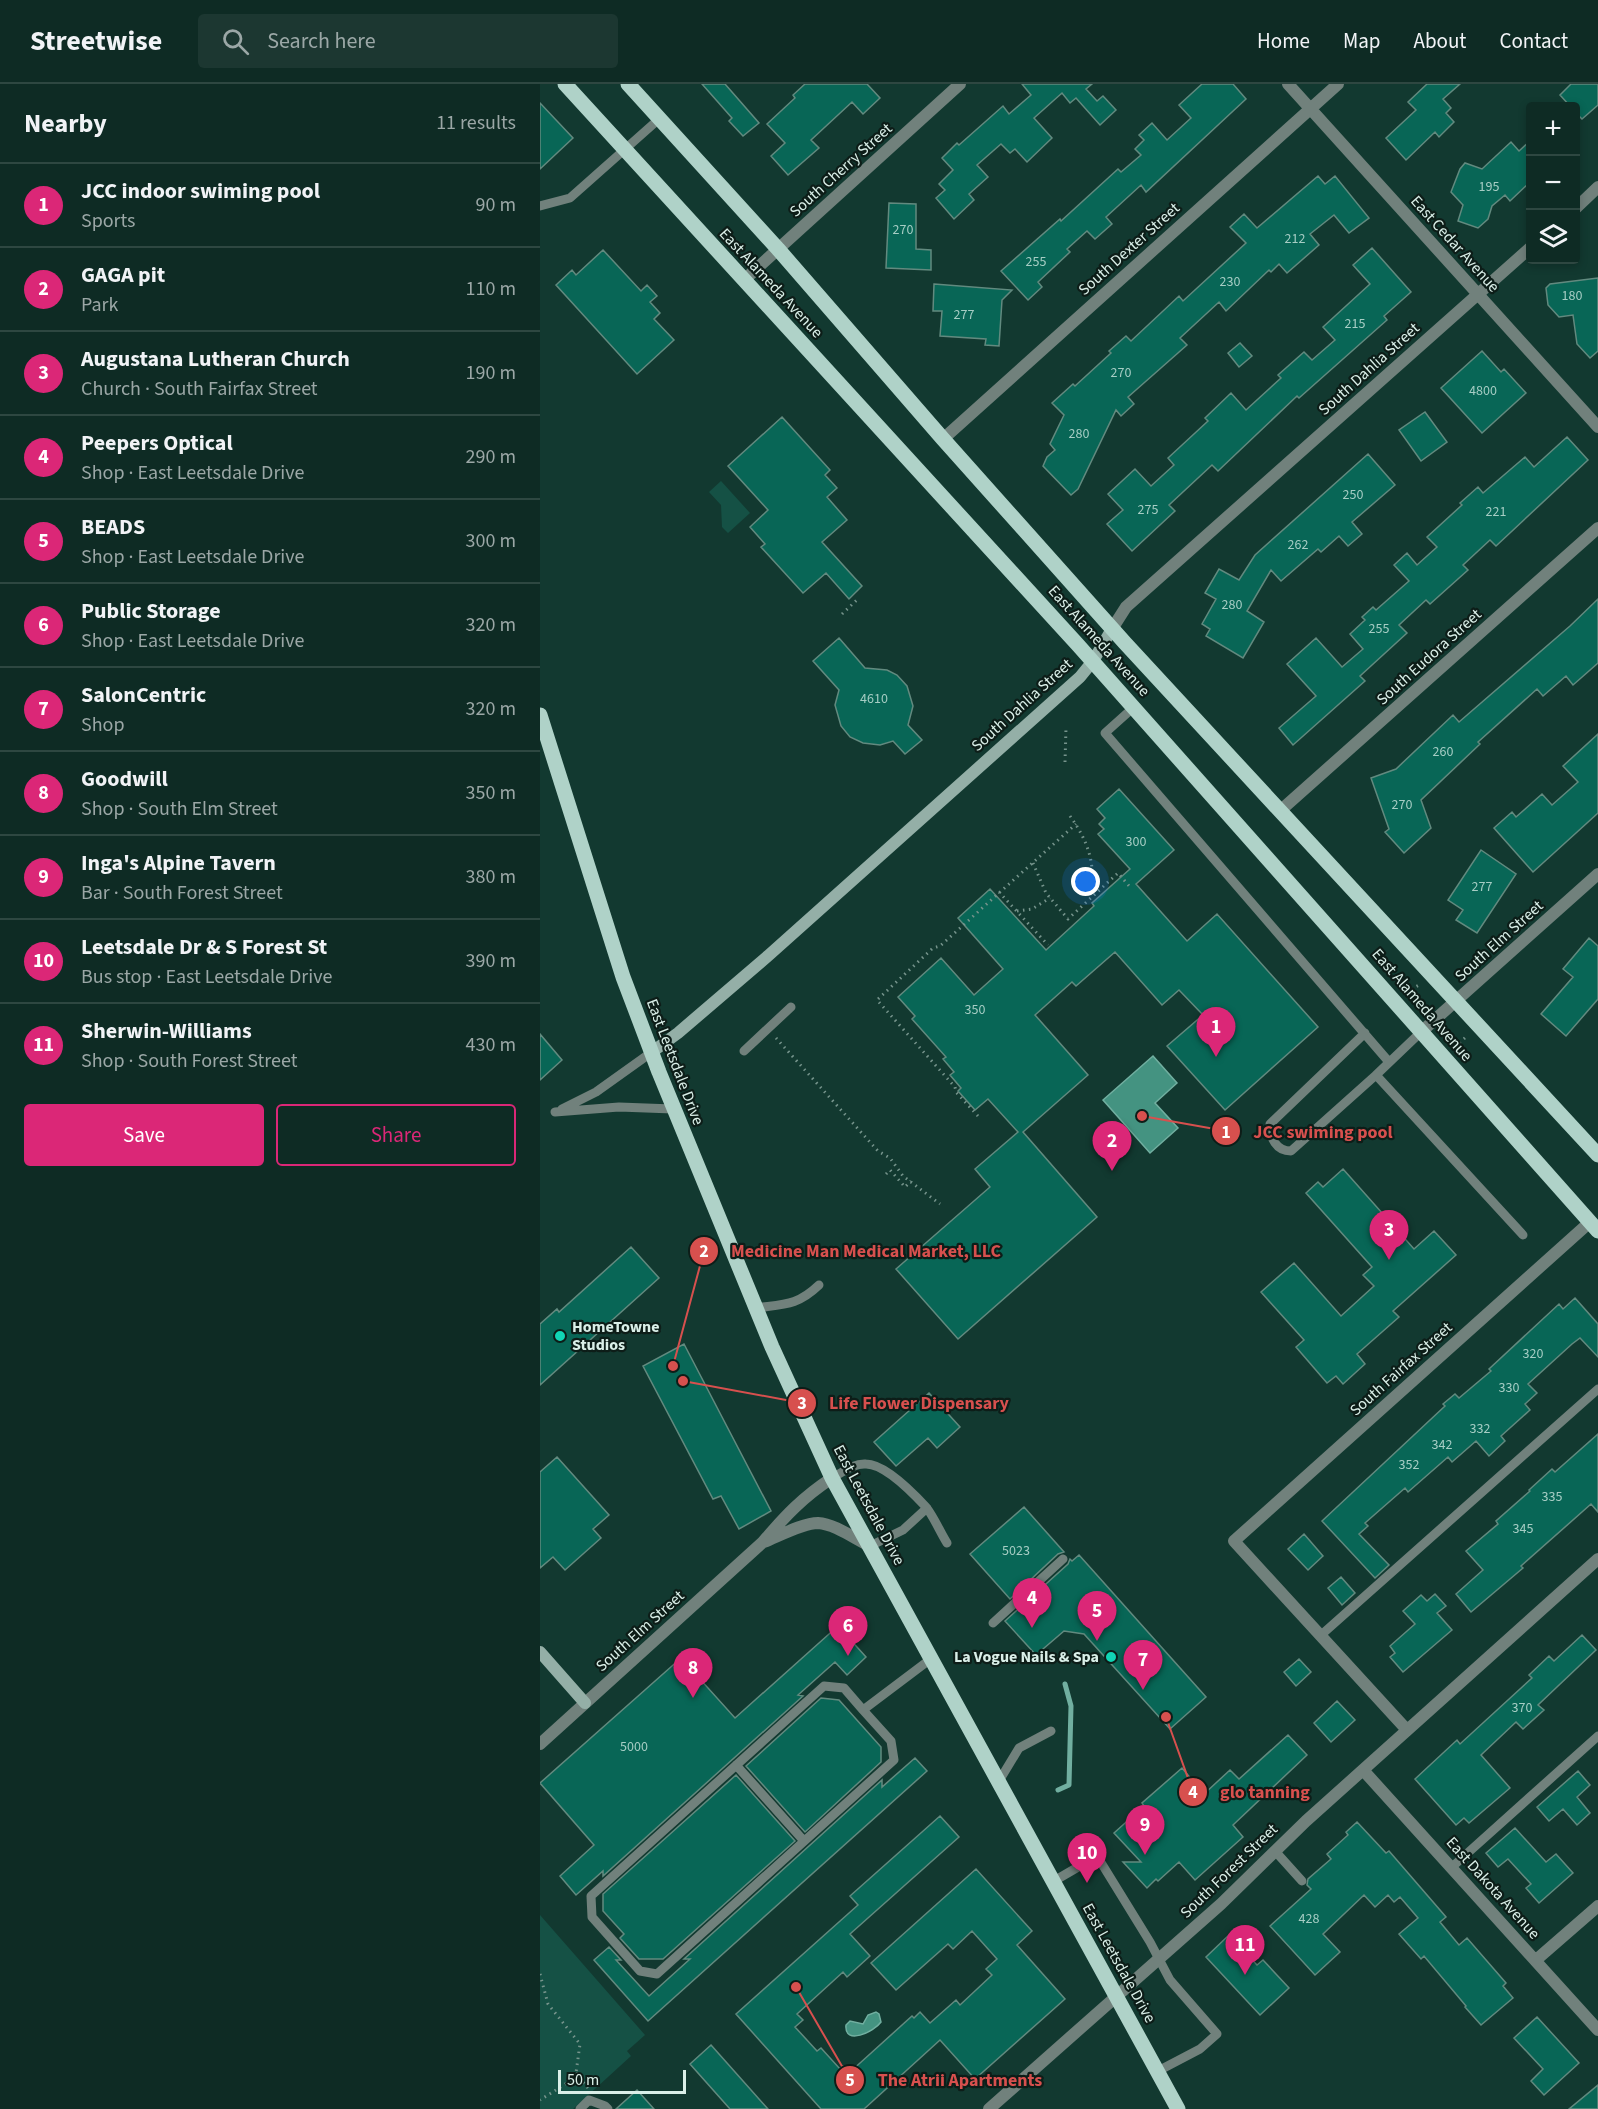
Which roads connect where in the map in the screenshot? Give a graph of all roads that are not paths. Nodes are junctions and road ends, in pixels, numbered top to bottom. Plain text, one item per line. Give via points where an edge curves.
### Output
1 (565, 84) edge
2 (628, 84) edge
3 (960, 84) edge
4 (1288, 84) edge
5 (1338, 84) edge
6 (1310, 108) junction
7 (659, 119) junction
8 (625, 150) junction
9 (1598, 188) edge
10 (1580, 204) edge
11 (540, 206) edge
12 (778, 249) junction
13 (1526, 252) edge
14 (744, 280) junction
15 (1478, 294) junction
16 (1598, 427) edge
17 (943, 439) junction
18 (1598, 528) edge
19 (1113, 629) junction
20 (1093, 661) junction
21 (1134, 707) junction
22 (540, 715) edge
23 (1281, 810) junction
24 (1598, 874) edge
25 (1456, 1001) junction
26 (790, 1007) dead end
27 (1421, 1032) junction
28 (1365, 1033) junction
29 (744, 1051) dead end
30 (652, 1052) junction
31 (1389, 1062) junction
32 (1376, 1075) junction
33 (673, 1109) junction
34 (1598, 1155) edge
35 (1594, 1226) edge
36 (1523, 1235) dead end
37 (819, 1285) dead end
38 (755, 1308) junction
39 (1598, 1389) edge
40 (832, 1478) junction
41 (927, 1508) junction
42 (763, 1542) junction
43 (947, 1543) dead end
44 (870, 1546) junction
45 (1063, 1558) dead end
46 (1598, 1559) edge
47 (993, 1623) dead end
48 (1320, 1636) junction
49 (540, 1652) edge
50 (932, 1658) junction
51 (585, 1703) junction
52 (863, 1710) junction
53 (1407, 1730) junction
54 (1051, 1731) dead end
55 (1598, 1736) edge
56 (540, 1744) edge
57 (736, 1765) junction
58 (1362, 1770) junction
59 (999, 1781) junction
60 (804, 1841) junction
61 (1275, 1851) junction
62 (1452, 1867) junction
63 (1054, 1881) junction
64 (1302, 1881) dead end
65 (1598, 1906) edge
66 (1159, 1959) junction
67 (1536, 1960) junction
68 (1116, 1995) junction
69 (1598, 2030) edge
70 (1158, 2071) junction
71 (580, 2109) edge
72 (608, 2109) edge
73 (989, 2109) edge
74 (1178, 2109) edge

1 - 8 main road, East Alameda Avenue
2 - 7 main road, East Alameda Avenue
3 - 12 street, South Cherry Street
4 - 6 street, East Cedar Avenue
5 - 6 street, South Dexter Street
6 - 15 street, East Cedar Avenue
6 - 17 street, South Dexter Street
7 - 8 lane
7 - 12 main road, East Alameda Avenue
8 - 11 lane via 570,198
8 - 14 main road, East Alameda Avenue
9 - 10 street
12 - 14 street, South Cherry Street
12 - 17 main road, East Alameda Avenue
13 - 15 street, South Dahlia Street
14 - 20 main road, East Alameda Avenue
15 - 16 street, East Cedar Avenue
15 - 19 street, South Dahlia Street via 1126,607
17 - 19 main road, East Alameda Avenue
18 - 23 street, South Eudora Street
19 - 20 street, South Dahlia Street
19 - 23 main road, East Alameda Avenue
20 - 21 main road, East Alameda Avenue
20 - 30 street, South Dahlia Street via 1080,677 769,955
21 - 27 main road, East Alameda Avenue
21 - 28 lane via 1105,733
22 - 30 main road, East Leetsdale Drive via 619,966
23 - 25 main road, East Alameda Avenue
24 - 25 street, South Elm Street
25 - 27 street, South Elm Street
25 - 34 main road, East Alameda Avenue
26 - 29 lane
27 - 31 lane
27 - 35 main road, East Alameda Avenue
28 - 31 lane
28 - 32 lane via 1270,1124 1270,1135 1277,1146 1291,1151
30 - 33 main road, East Leetsdale Drive
30 - 33 lane via 596,1092 555,1112 619,1107
31 - 32 lane
32 - 36 lane
33 - 38 main road, East Leetsdale Drive
35 - 48 street, South Fairfax Street via 1234,1540
37 - 38 lane via 795,1303
38 - 40 main road, East Leetsdale Drive
39 - 48 lane
40 - 41 lane via 865,1463 879,1466
40 - 42 street, South Elm Street via 794,1506
40 - 44 main road, East Leetsdale Drive
41 - 43 lane
41 - 44 lane via 903,1530
42 - 44 street, South Elm Street via 816,1523
42 - 51 street, South Elm Street
44 - 50 main road, East Leetsdale Drive
45 - 47 lane
46 - 53 street, South Forest Street
48 - 53 street
49 - 51 street
50 - 52 lane
50 - 59 main road, East Leetsdale Drive
51 - 56 street, South Elm Street
52 - 57 lane via 844,1688 824,1686
52 - 60 lane via 891,1741 894,1760
53 - 58 street, South Forest Street
54 - 59 lane via 1019,1748
55 - 62 lane
57 - 60 lane
57 - 60 lane via 591,1896 592,1917 619,1948 640,1971 657,1974
58 - 61 street, South Forest Street
58 - 62 street, East Dakota Avenue
59 - 63 main road, East Leetsdale Drive
61 - 64 lane
61 - 66 street, South Forest Street
62 - 67 street, East Dakota Avenue
63 - 66 lane via 1097,1856
63 - 68 main road, East Leetsdale Drive
65 - 67 street
66 - 68 street, South Forest Street
66 - 70 lane via 1170,1980 1217,2034 1200,2049
67 - 69 street, East Dakota Avenue
68 - 70 main road, East Leetsdale Drive
68 - 73 street, South Forest Street
70 - 74 main road, East Leetsdale Drive
71 - 72 lane via 589,2100

